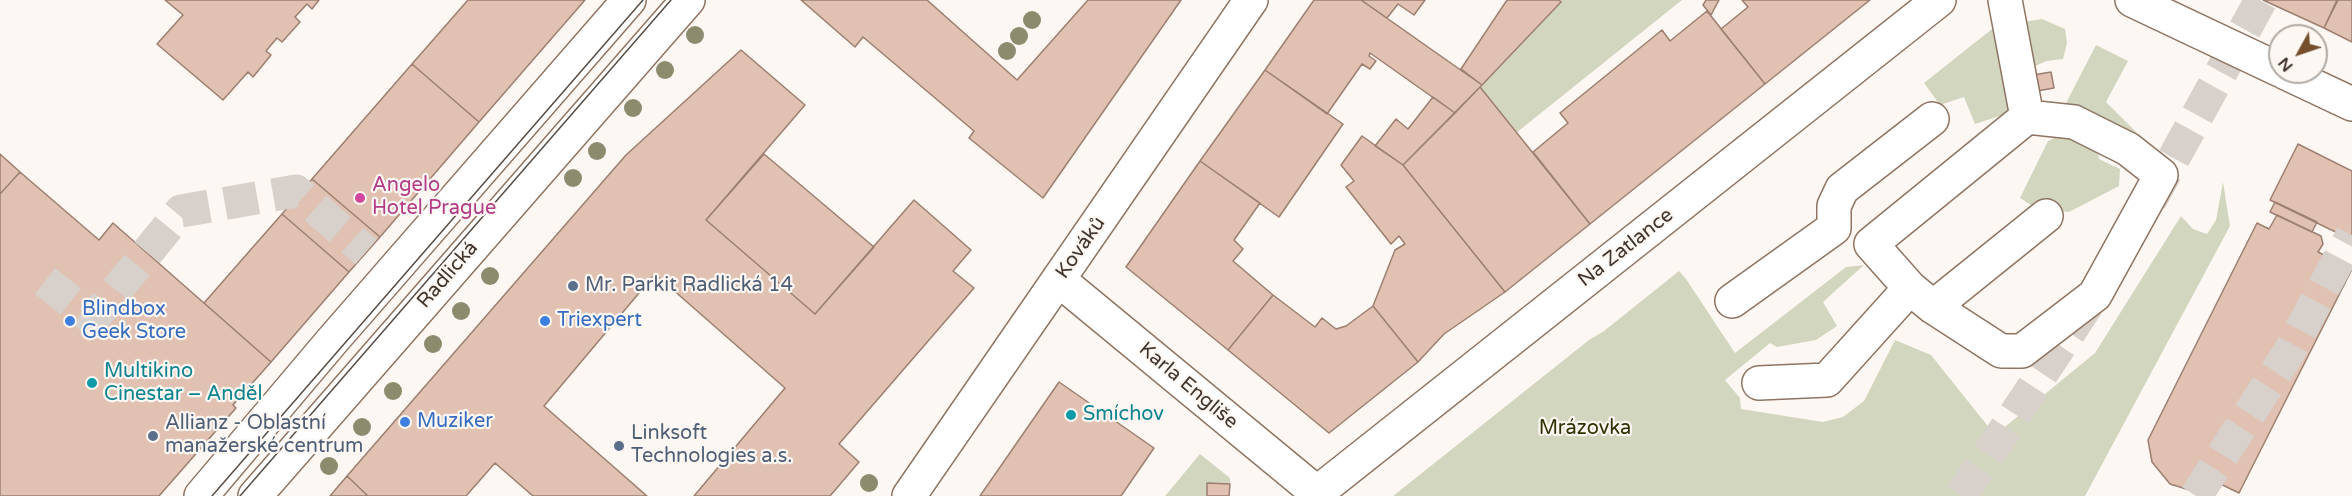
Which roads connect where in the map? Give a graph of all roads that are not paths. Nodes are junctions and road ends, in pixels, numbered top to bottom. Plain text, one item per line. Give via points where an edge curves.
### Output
1 (629, 0) edge
2 (688, 0) edge
3 (1251, 0) edge
4 (1939, 0) edge
5 (2005, 0) edge
6 (2132, 0) edge
7 (2268, 64) edge
8 (2310, 84) edge
9 (2352, 104) edge
10 (2027, 117) junction
11 (1932, 118) dead end
12 (2046, 216) dead end
13 (1834, 228) junction
14 (1871, 244) junction
15 (1059, 280) junction
16 (1921, 297) junction
17 (1732, 301) dead end
18 (1759, 383) dead end
19 (1315, 495) edge
20 (201, 496) edge
21 (255, 496) edge
22 (909, 496) edge

1 - 20 street
2 - 21 street, Radlická
3 - 15 street, Kováků
4 - 19 street, Na Zatlance
5 - 10 street
6 - 7 street
8 - 9 street
10 - 14 street
10 - 16 street via 2074,122 2128,149 2161,175 2095,295 2022,351 2001,351
11 - 13 street via 1842,189 1834,206
12 - 16 street
13 - 14 street via 1853,241
13 - 17 street
14 - 16 street
15 - 19 street, Karla Engliše
15 - 22 street, Kováků
16 - 18 street via 1827,380

